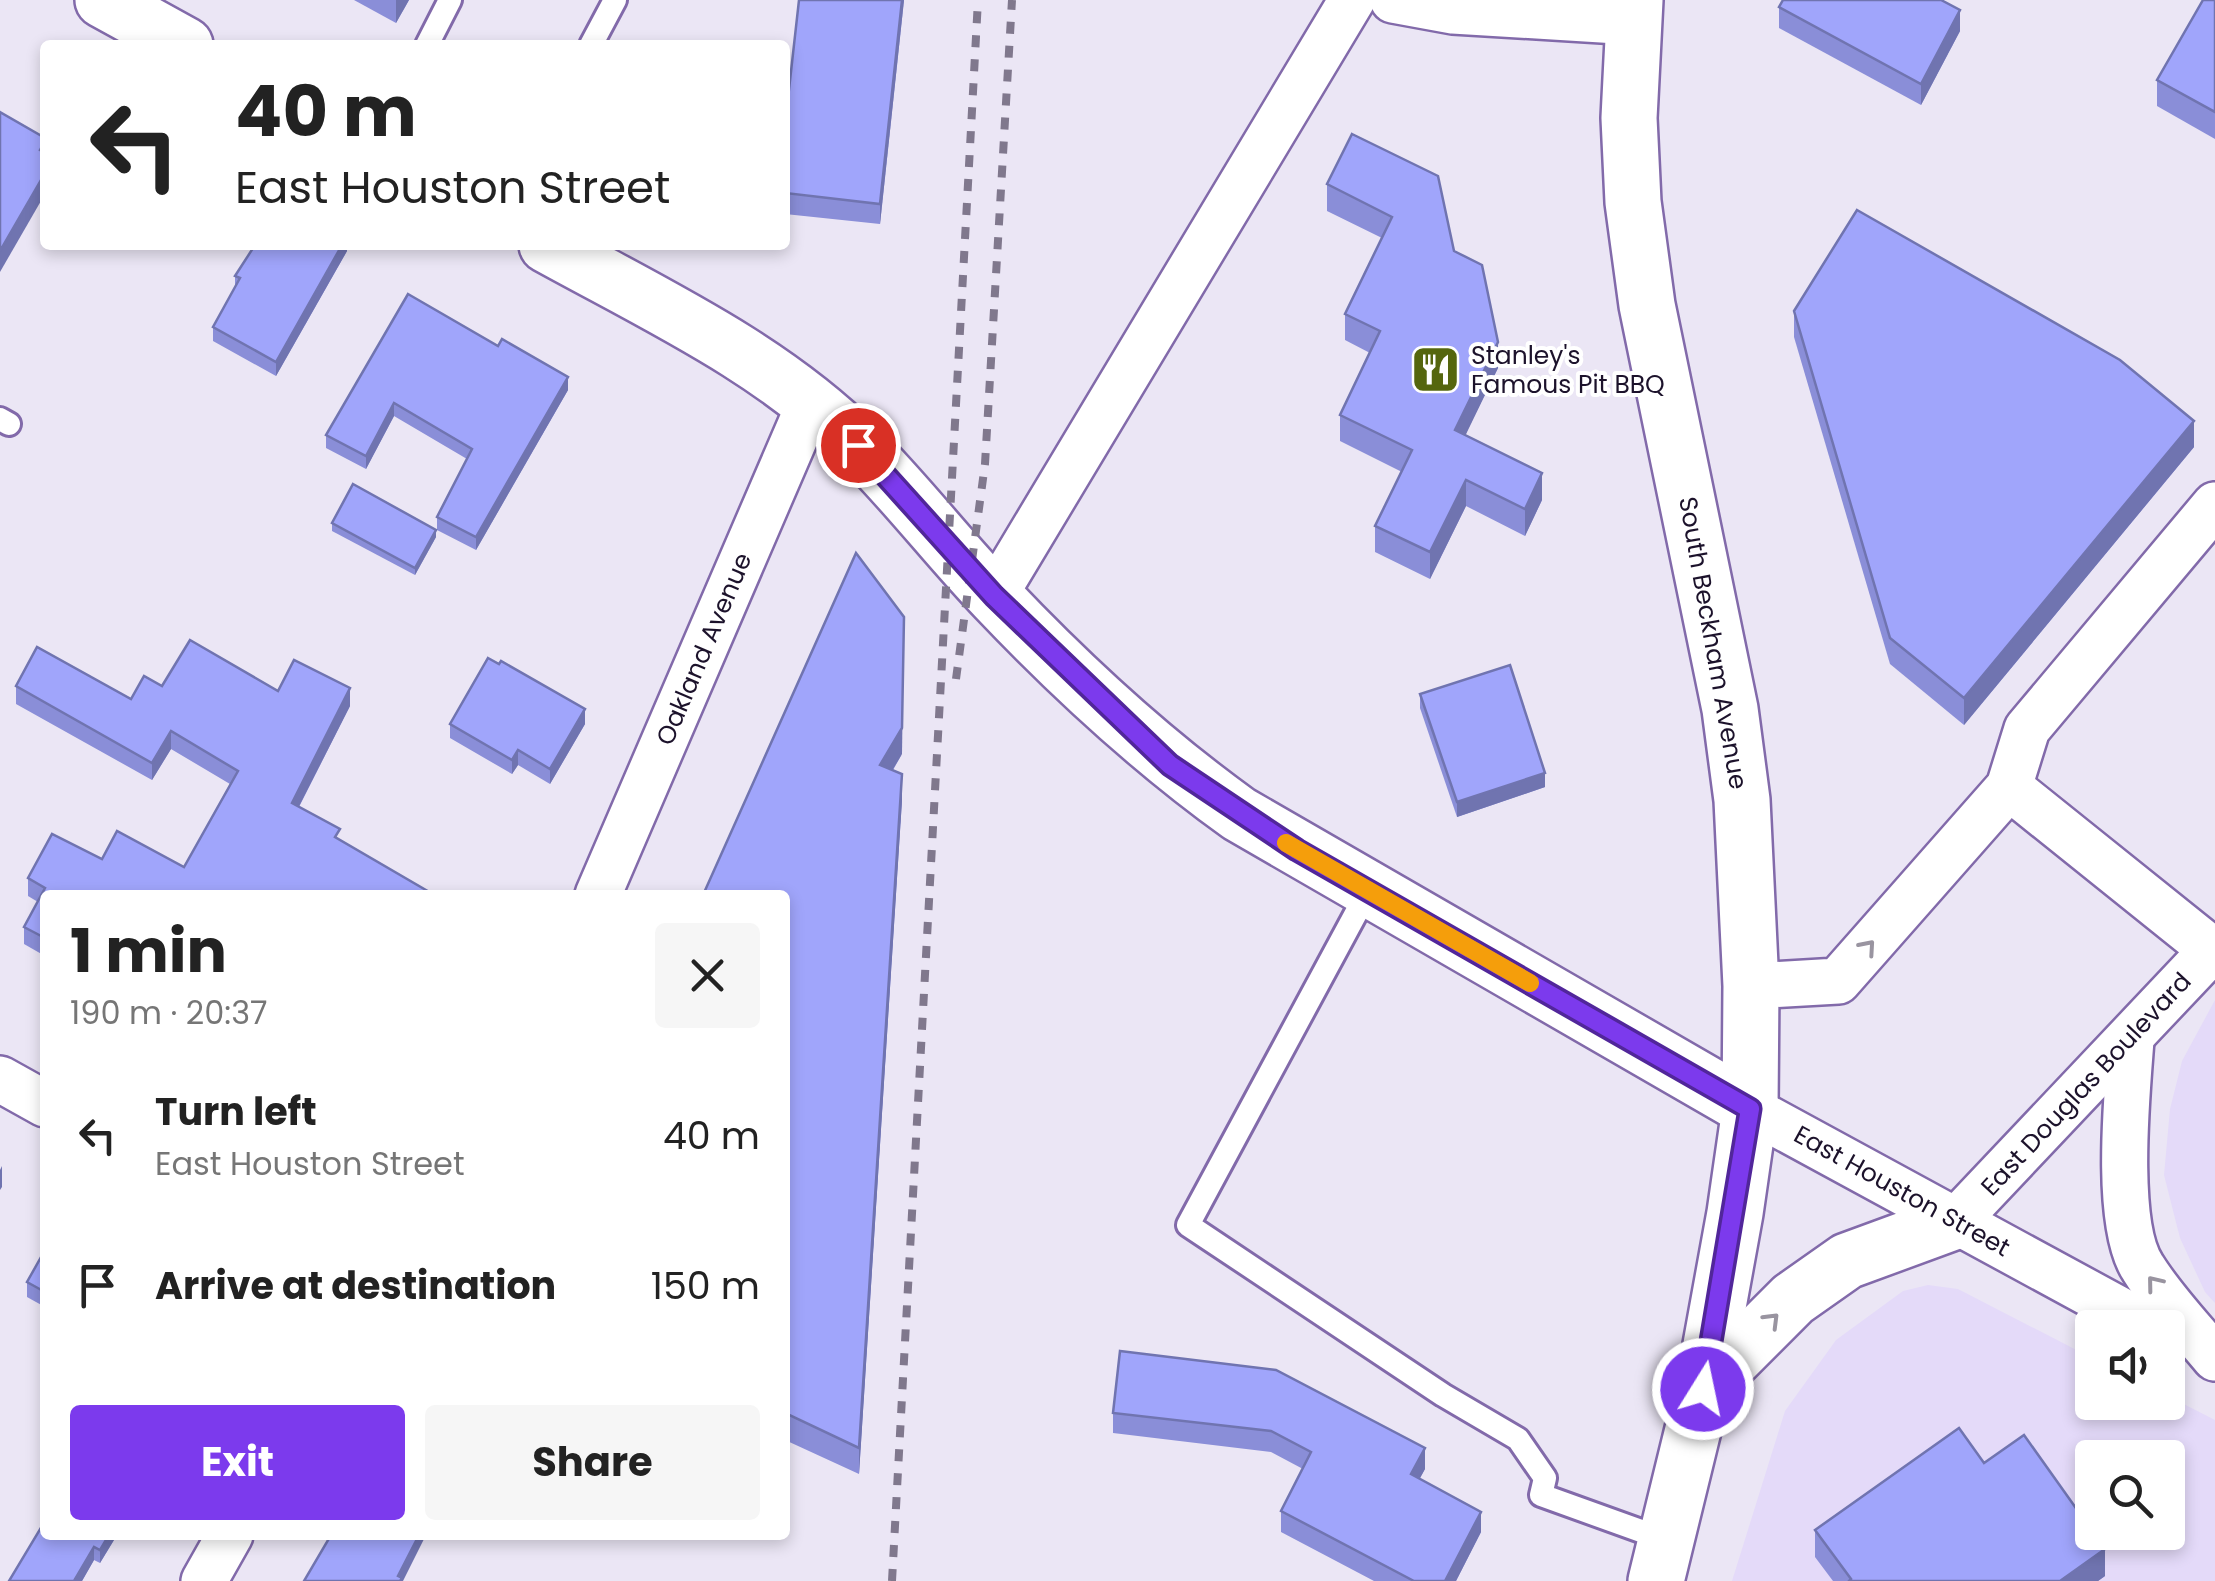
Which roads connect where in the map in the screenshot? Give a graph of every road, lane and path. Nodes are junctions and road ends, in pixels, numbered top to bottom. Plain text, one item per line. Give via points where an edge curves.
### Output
1 (104, 0) edge
2 (450, 0) edge
3 (615, 0) edge
4 (1352, 0) edge
5 (1393, 0) edge
6 (1635, 11) edge
7 (176, 40) edge
8 (430, 40) edge
9 (594, 40) edge
10 (556, 250) edge
11 (810, 403) junction
12 (2215, 504) edge
13 (994, 596) junction
14 (2008, 786) junction
15 (600, 890) edge
16 (1368, 892) junction
17 (2213, 949) edge
18 (1751, 986) junction
19 (2131, 1040) junction
20 (0, 1079) edge
21 (40, 1101) edge
22 (1750, 1109) junction
23 (1956, 1221) junction
24 (2120, 1310) edge
25 (2185, 1344) edge
26 (2215, 1360) edge
27 (1703, 1389) junction
28 (227, 1540) edge
29 (1661, 1560) edge
30 (204, 1581) edge

1 - 7 main road
2 - 8 lane
3 - 9 lane
4 - 13 street
5 - 6 street via 1453,11
6 - 18 main road, South Beckham Avenue via 1632,202 1730,708 1742,800
10 - 11 main road, East Houston Street via 686,321
11 - 13 main road, East Houston Street via 858,445
11 - 15 street, Oakland Avenue
12 - 14 street via 2027,728
13 - 16 main road, East Houston Street via 1170,765
14 - 17 street
18 -> 14 street via 1838,981
16 - 22 main road, East Houston Street
16 - 29 lane via 1188,1225 1518,1439 1545,1478 1541,1496
17 - 19 street, East Douglas Boulevard
18 - 22 main road, South Beckham Avenue
19 - 23 street, East Douglas Boulevard
26 -> 19 street via 2140,1265 2127,1186
20 - 21 street
22 - 23 street, East Houston Street
22 - 27 main road, South Beckham Avenue
23 - 24 street, East Houston Street
27 -> 23 main road via 1793,1299 1847,1261
25 - 26 street
27 - 29 main road, South Beckham Avenue
28 - 30 street

